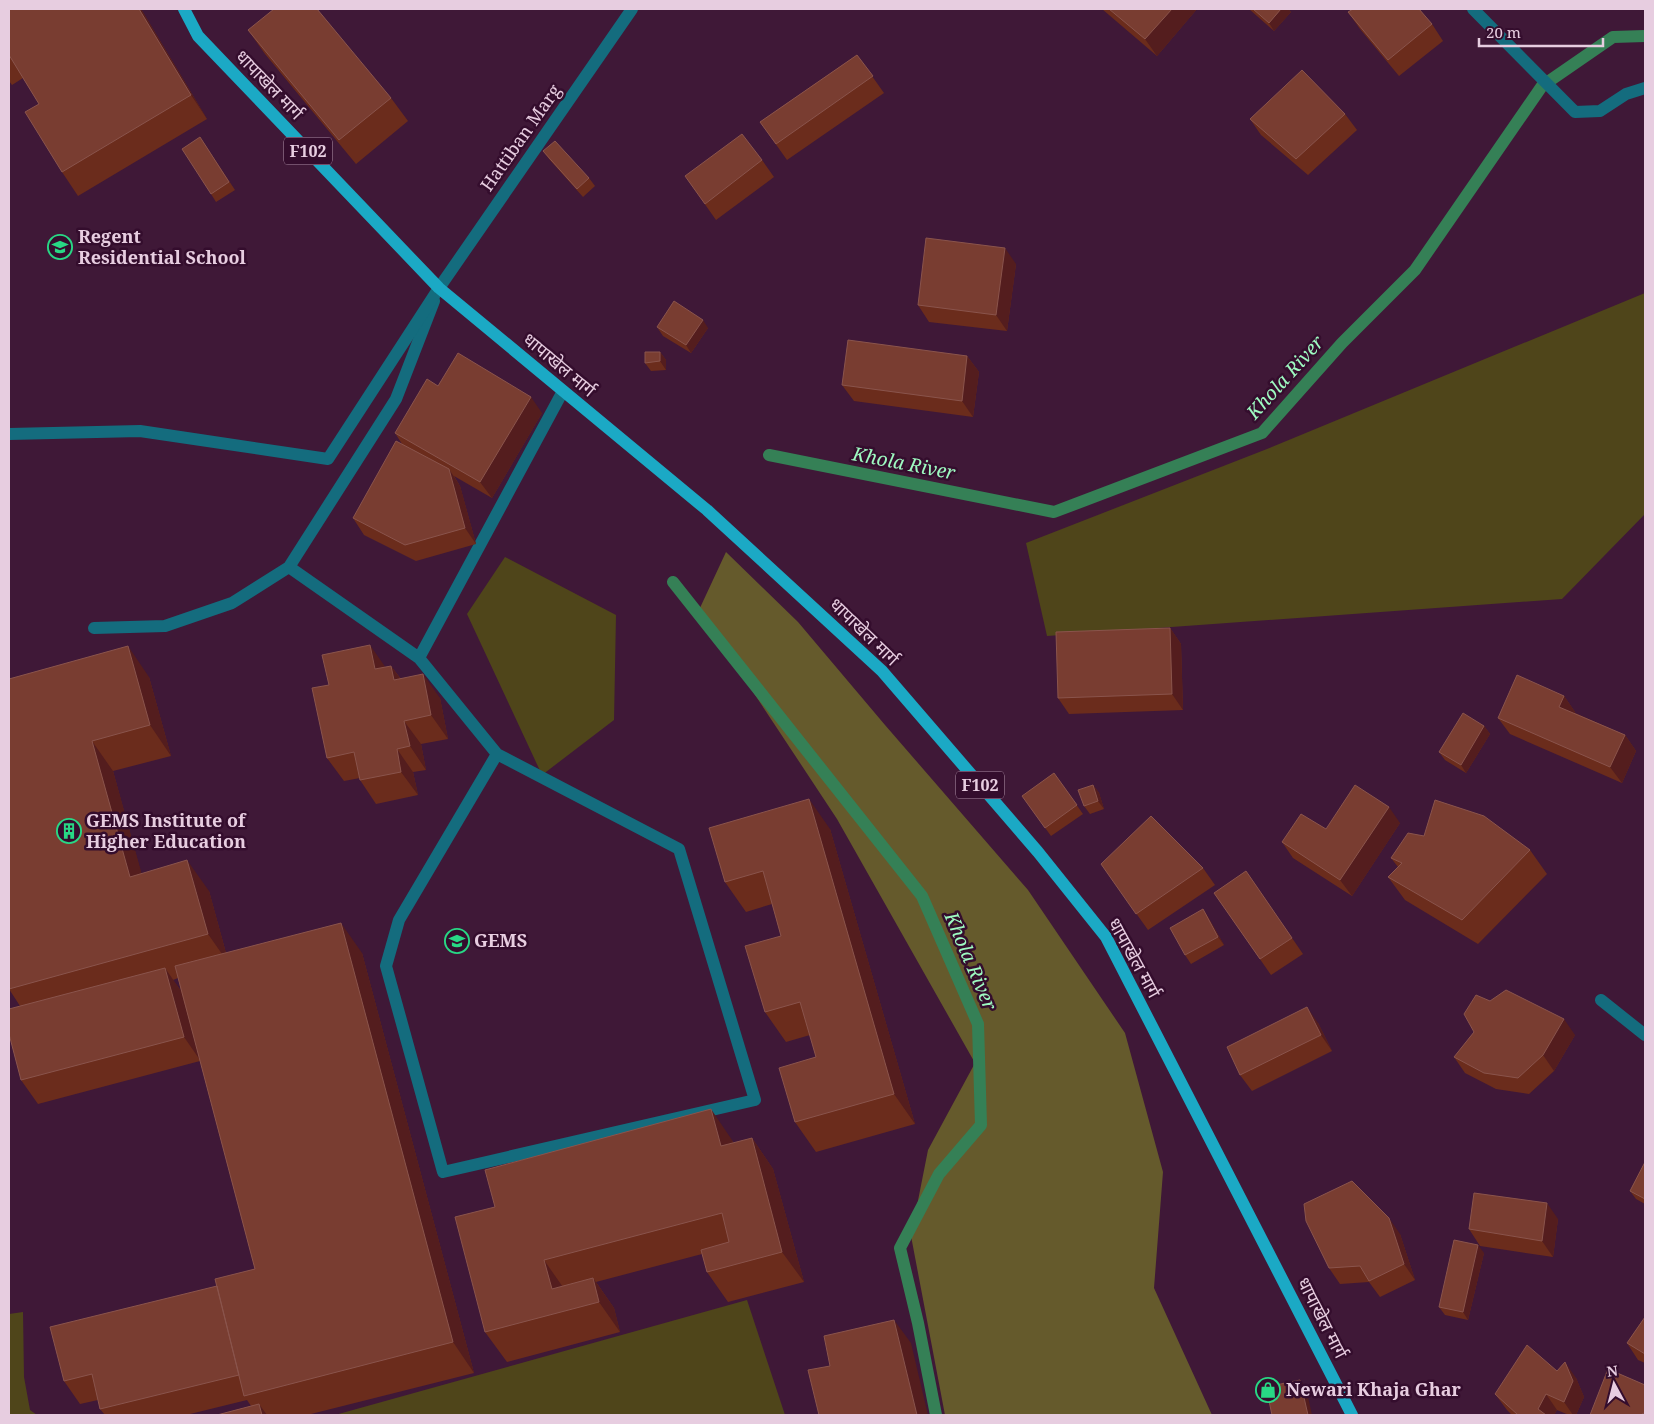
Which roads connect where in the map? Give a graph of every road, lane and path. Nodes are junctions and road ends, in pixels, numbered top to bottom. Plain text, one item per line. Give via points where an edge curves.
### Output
1 (184, 9) edge
2 (632, 9) edge
3 (1473, 9) edge
4 (1645, 88) edge
5 (439, 288) junction
6 (563, 391) junction
7 (9, 434) edge
8 (289, 568) junction
9 (94, 628) dead end
10 (419, 658) junction
11 (497, 754) junction
12 (1601, 1000) dead end
13 (1645, 1036) edge
14 (1352, 1415) edge

1 - 5 main road, धापाखेल मार्ग / F102 via 198,36
2 - 5 street, Hattiban Marg
3 - 4 street via 1575,112 1600,111 1626,94
5 - 6 main road, धापाखेल मार्ग / F102
5 - 7 street via 328,459 140,432
5 - 8 street via 396,399
6 - 10 street
6 - 14 main road, धापाखेल मार्ग / F102 via 708,510 882,671 1038,852 1106,937
8 - 9 street via 232,603 165,626
8 - 10 street
10 - 11 street
11 - 11 street via 680,849 755,1100 443,1172 386,966 399,920
12 - 13 street

